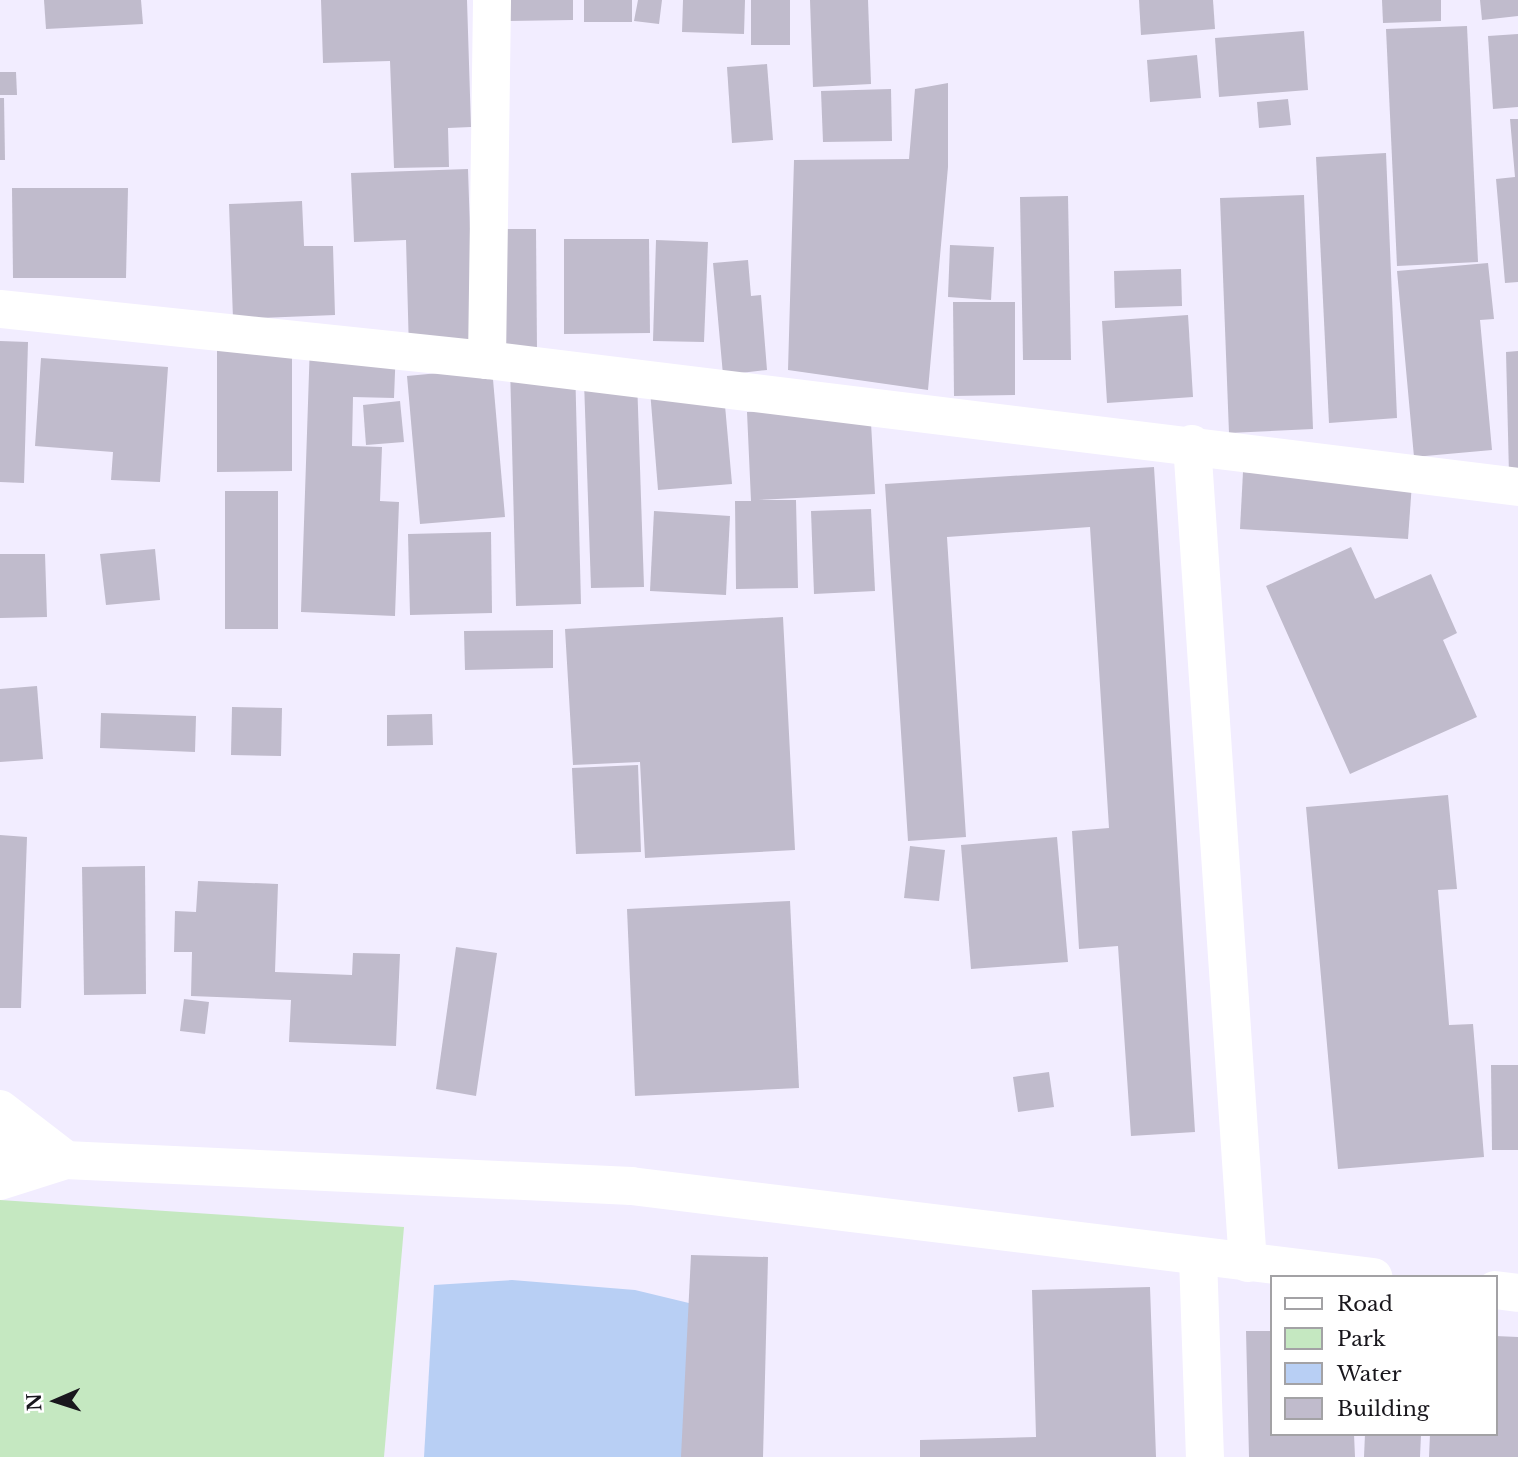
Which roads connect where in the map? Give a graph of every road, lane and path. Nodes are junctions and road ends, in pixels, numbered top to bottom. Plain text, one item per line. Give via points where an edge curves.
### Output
1 (492, 0) edge
2 (0, 309) edge
3 (487, 360) junction
4 (1192, 444) junction
5 (1518, 487) edge
6 (0, 1109) edge
7 (0, 1149) edge
8 (65, 1160) junction
9 (0, 1181) edge
10 (1198, 1258) junction
11 (1248, 1263) junction
12 (1355, 1275) edge
13 (1497, 1290) edge
14 (1518, 1293) edge
15 (1205, 1457) edge

1 - 3 street
2 - 3 street
3 - 4 street
4 - 5 street
4 - 11 street
6 - 8 street
7 - 8 street
8 - 9 street
8 - 10 street via 631,1186
10 - 11 street
10 - 15 street
11 - 12 street
13 - 14 street

